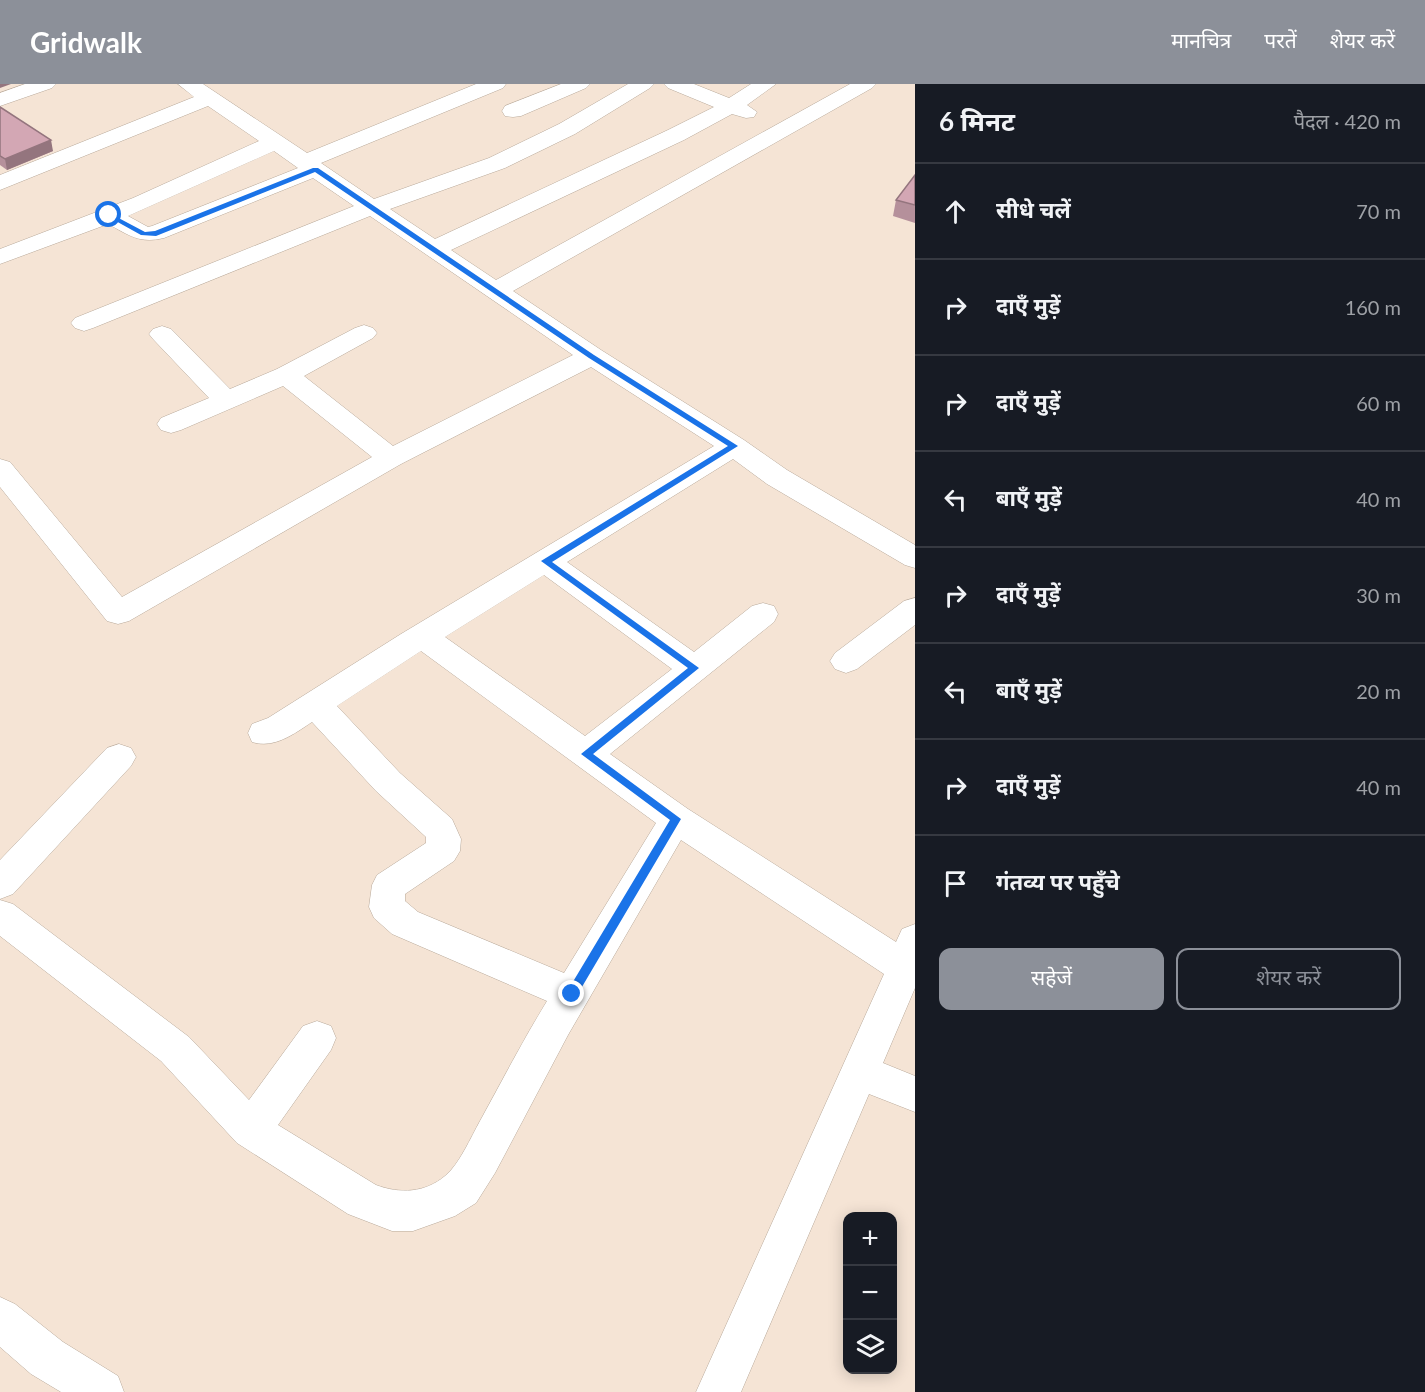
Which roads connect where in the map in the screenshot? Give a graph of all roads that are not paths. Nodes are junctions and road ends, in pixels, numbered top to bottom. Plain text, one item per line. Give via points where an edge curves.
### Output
1 (45, 84) edge
2 (496, 84) edge
3 (579, 84) edge
4 (643, 84) edge
5 (675, 84) edge
6 (765, 84) edge
7 (865, 84) edge
8 (199, 88) edge
9 (0, 100) edge
10 (733, 105) junction
11 (513, 111) dead end
12 (783, 129) junction
13 (807, 138) dead end
14 (276, 142) junction
15 (310, 166) junction
16 (0, 183) edge
17 (370, 208) junction
18 (109, 215) junction
19 (433, 249) junction
20 (0, 257) edge
21 (495, 291) junction
22 (84, 323) dead end
23 (364, 333) dead end
24 (162, 334) dead end
25 (592, 357) junction
26 (286, 375) junction
27 (226, 400) junction
28 (171, 424) dead end
29 (734, 446) junction
30 (391, 458) junction
31 (0, 468) edge
32 (915, 558) edge
33 (545, 561) junction
34 (915, 609) edge
35 (763, 614) dead end
36 (422, 636) junction
37 (846, 662) dead end
38 (694, 668) junction
39 (314, 703) junction
40 (264, 733) dead end
41 (586, 754) junction
42 (119, 758) dead end
43 (676, 819) junction
44 (0, 884) edge
45 (0, 915) edge
46 (910, 954) edge
47 (572, 994) junction
48 (316, 1038) dead end
49 (860, 1072) junction
50 (915, 1094) edge
51 (251, 1130) junction
52 (0, 1318) edge
53 (102, 1392) edge
54 (718, 1392) edge

1 - 9 street
2 - 15 street
3 - 11 street
4 - 17 street via 567,129 497,163
5 - 10 street
6 - 10 street
7 - 12 street
8 - 14 street
8 - 16 street
10 - 12 street
10 - 19 street
12 - 13 street
12 - 21 street
14 - 15 street
14 - 18 street
15 - 17 street
15 - 18 street via 156,233 144,234
17 - 19 street
17 - 22 street
18 - 20 street
19 - 21 street
21 - 25 street
23 - 26 street
24 - 27 street
25 - 29 street
25 - 30 street
26 - 27 street
26 - 30 street
27 - 28 street
29 - 32 street via 777,477
29 - 33 street
30 - 31 street via 118,612
33 - 36 street
33 - 38 street
34 - 37 street
35 - 38 street
36 - 39 street
36 - 41 street
38 - 41 street
39 - 40 street
39 - 47 street via 388,782 440,829 444,839 442,851 390,885 387,907 405,923
41 - 43 street
42 - 44 street
43 - 46 street
43 - 47 street
45 - 51 street via 176,1049
46 - 49 street
47 - 51 street via 481,1159 461,1189 440,1202 413,1211 392,1211 373,1204
48 - 51 street
49 - 50 street
49 - 54 street
52 - 53 street via 47,1358

